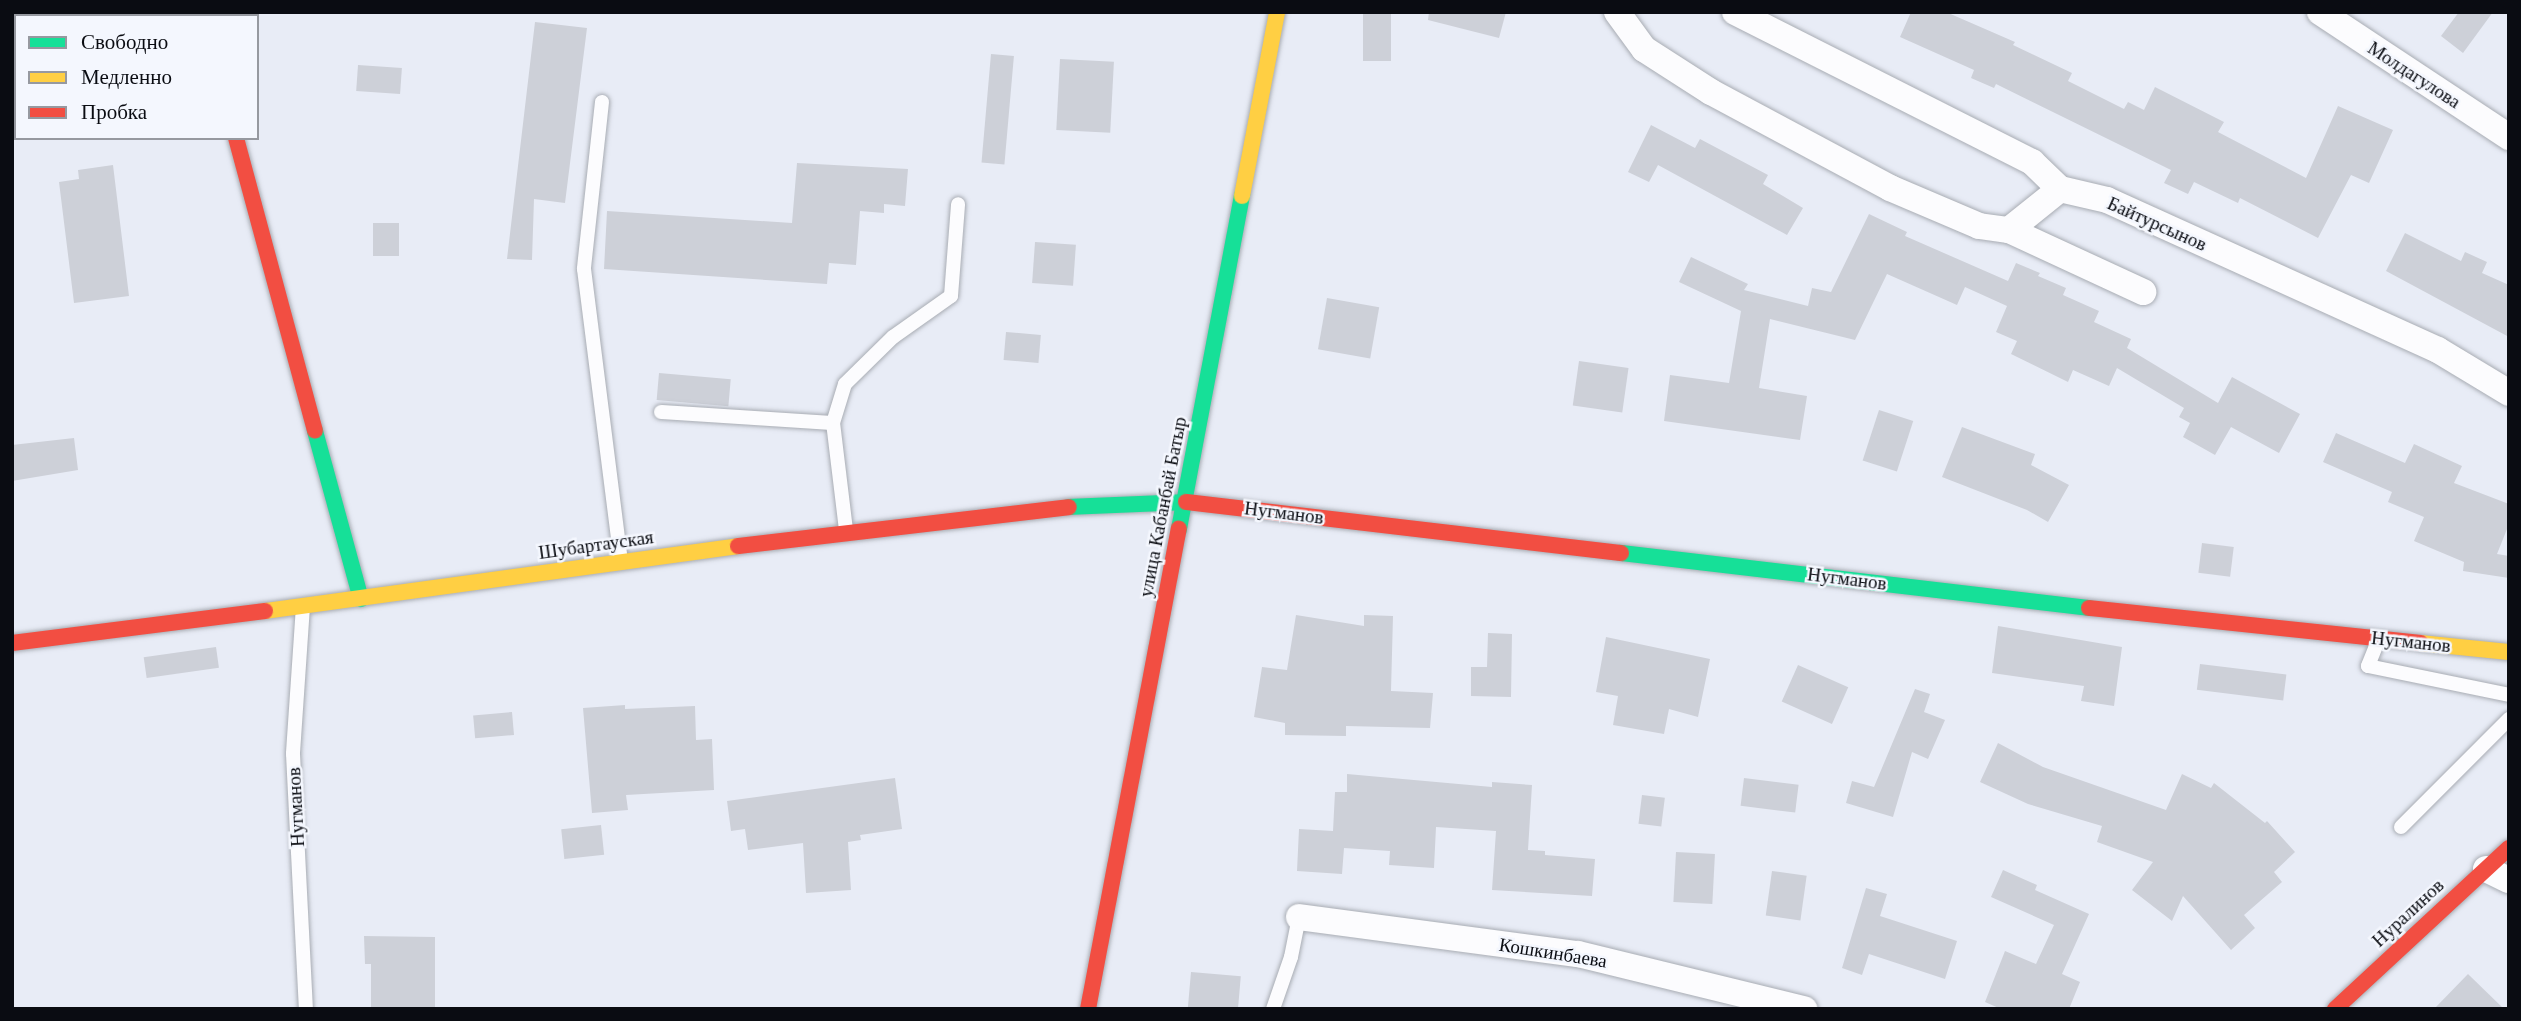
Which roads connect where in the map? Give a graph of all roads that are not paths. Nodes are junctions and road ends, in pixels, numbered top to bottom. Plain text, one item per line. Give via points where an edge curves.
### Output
1 (1277, 12) edge
2 (1617, 12) edge
3 (1735, 12) edge
4 (2320, 12) edge
5 (602, 102) dead end
6 (2509, 137) edge
7 (237, 140) edge
8 (2060, 189) junction
9 (958, 204) dead end
10 (2010, 230) junction
11 (2143, 292) dead end
12 (2509, 393) edge
13 (661, 412) dead end
14 (833, 423) junction
15 (1186, 502) junction
16 (846, 531) junction
17 (621, 562) junction
18 (361, 599) junction
19 (303, 605) junction
20 (2378, 639) junction
21 (12, 643) edge
22 (2509, 652) edge
23 (2509, 695) edge
24 (2509, 719) edge
25 (2401, 827) dead end
26 (2509, 848) edge
27 (2497, 875) edge
28 (1299, 917) joint
29 (306, 1009) edge
30 (1088, 1009) edge
31 (1273, 1009) edge
32 (1804, 1009) edge
33 (2335, 1009) edge

1 - 15 main road, улица Кабанбай Батыр
2 - 10 street via 1644,50 1712,92 1890,188 1979,226
3 - 8 street via 2032,162
4 - 6 street, Молдагулова
5 - 17 lane via 584,269
7 - 18 main road
8 - 10 street
8 - 12 street, Байтурсынов via 2107,200 2438,350
9 - 14 lane via 951,296 893,337 845,384
10 - 11 street
13 - 14 lane
14 - 16 lane
15 - 16 main road, Шубартауская via 1086,505
15 - 20 main road, Нугманов
15 - 30 main road, улица Кабанбай Батыр
16 - 17 main road, Шубартауская
17 - 18 main road, Шубартауская
18 - 19 main road, Шубартауская
19 - 21 main road, Шубартауская
19 - 29 lane, Нугманов via 293,754
20 - 22 main road, Нугманов
20 - 23 lane via 2368,666
24 - 25 lane
26 - 27 main road, Нуралинов
27 - 33 main road, Нуралинов
28 - 31 lane
28 - 32 street, Кошкинбаева via 1578,954

